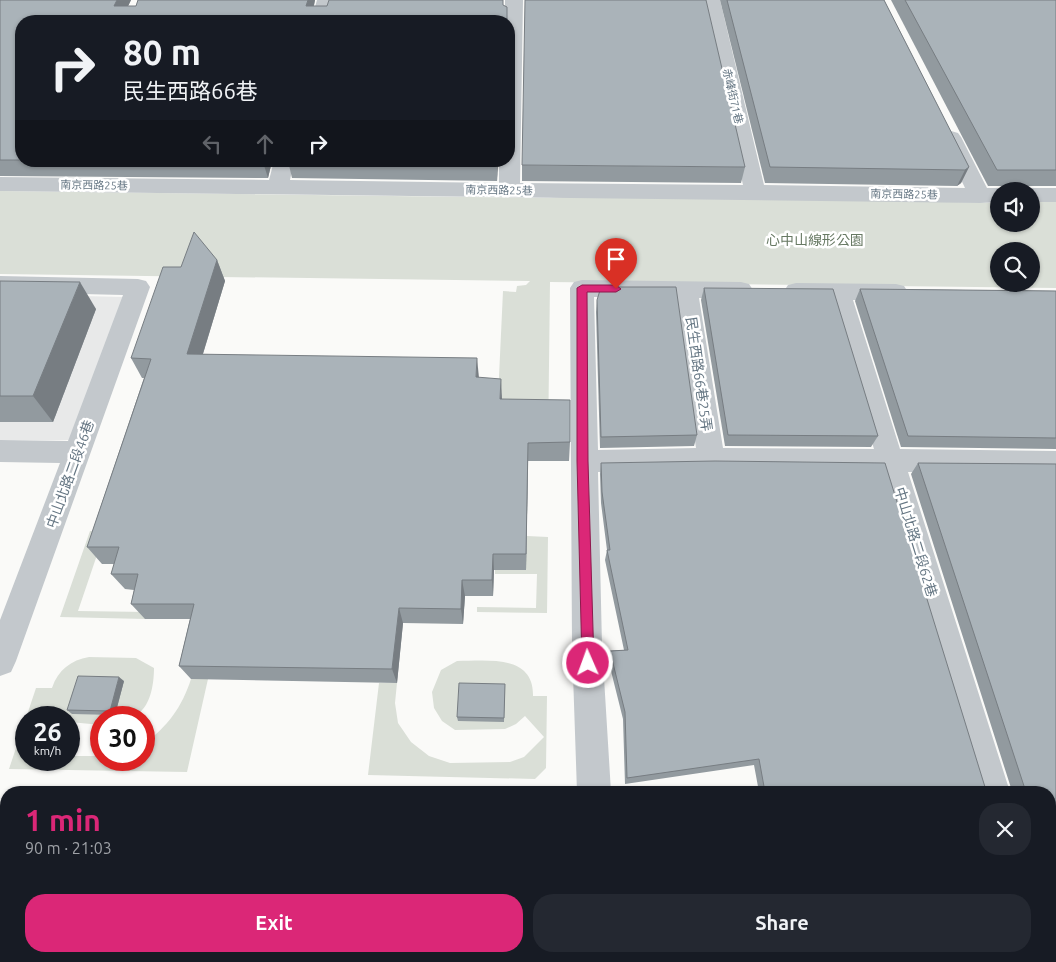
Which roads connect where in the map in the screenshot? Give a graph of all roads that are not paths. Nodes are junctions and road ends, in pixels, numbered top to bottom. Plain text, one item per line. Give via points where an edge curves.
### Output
1 (326, 0) edge
2 (514, 0) edge
3 (711, 0) edge
4 (322, 15) edge
5 (514, 15) edge
6 (944, 124) edge
7 (57, 167) edge
8 (283, 167) edge
9 (510, 167) edge
10 (0, 184) edge
11 (48, 184) junction
12 (278, 187) junction
13 (509, 190) junction
14 (755, 192) junction
15 (990, 195) edge
16 (1040, 195) edge
17 (1056, 195) edge
18 (0, 284) edge
19 (686, 290) junction
20 (838, 291) junction
21 (915, 292) edge
22 (0, 451) edge
23 (78, 452) junction
24 (711, 459) junction
25 (583, 461) junction
26 (891, 461) junction
27 (1056, 462) edge
28 (0, 661) edge
29 (594, 786) edge
30 (991, 786) edge

1 - 4 street
2 - 5 street
3 - 14 street, 赤峰街71巷
6 - 15 street
7 - 11 street
8 - 12 street
9 - 13 street
10 - 11 street, 南京西路25巷
11 - 12 street, 南京西路25巷
12 - 13 street, 南京西路25巷
13 - 14 street, 南京西路25巷
14 - 15 street, 南京西路25巷
16 - 17 street
18 - 23 street, 中山北路二段46巷 via 138,287
19 - 20 street
19 - 24 street, 民生西路66巷25弄
19 - 25 street via 582,288
20 - 21 street
20 - 26 street, 中山北路二段62巷
22 - 23 street
23 - 28 street, 中山北路二段46巷
24 - 25 street
24 - 26 street
25 - 29 street
26 - 27 street
26 - 30 street, 中山北路二段62巷

